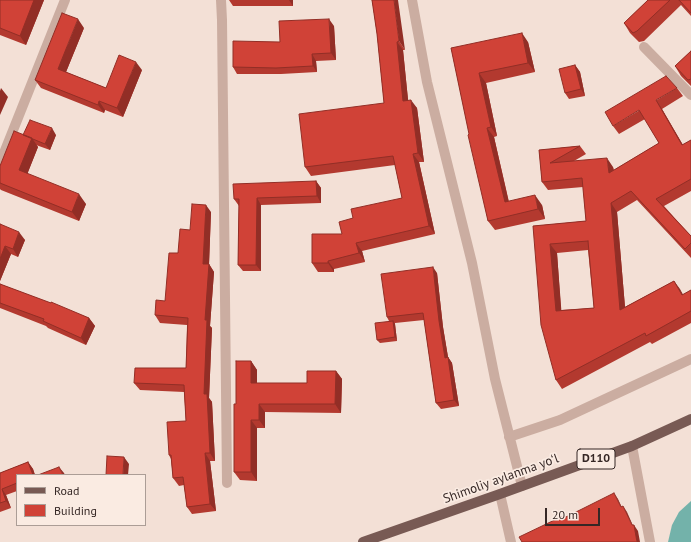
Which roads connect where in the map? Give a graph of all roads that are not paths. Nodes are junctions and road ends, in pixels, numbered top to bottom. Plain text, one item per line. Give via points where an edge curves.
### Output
1 (65, 0) edge
2 (221, 0) edge
3 (412, 0) edge
4 (644, 48) dead end
5 (691, 95) edge
6 (0, 163) edge
7 (691, 359) edge
8 (691, 419) edge
9 (509, 437) junction
10 (632, 446) junction
11 (227, 483) dead end
12 (522, 486) junction
13 (500, 494) junction
14 (363, 542) edge
15 (511, 542) edge
16 (650, 542) edge

1 - 6 street
2 - 11 street
3 - 9 street via 427,82 472,264 494,379
4 - 5 street
7 - 9 street via 560,420
8 - 10 main road, Shimoliy aylanma yoʻl / D110
9 - 12 street
10 - 12 main road, Shimoliy aylanma yoʻl / D110
10 - 16 street
12 - 13 main road, Shimoliy aylanma yoʻl / D110
13 - 14 main road, Shimoliy aylanma yoʻl / D110
13 - 15 street

